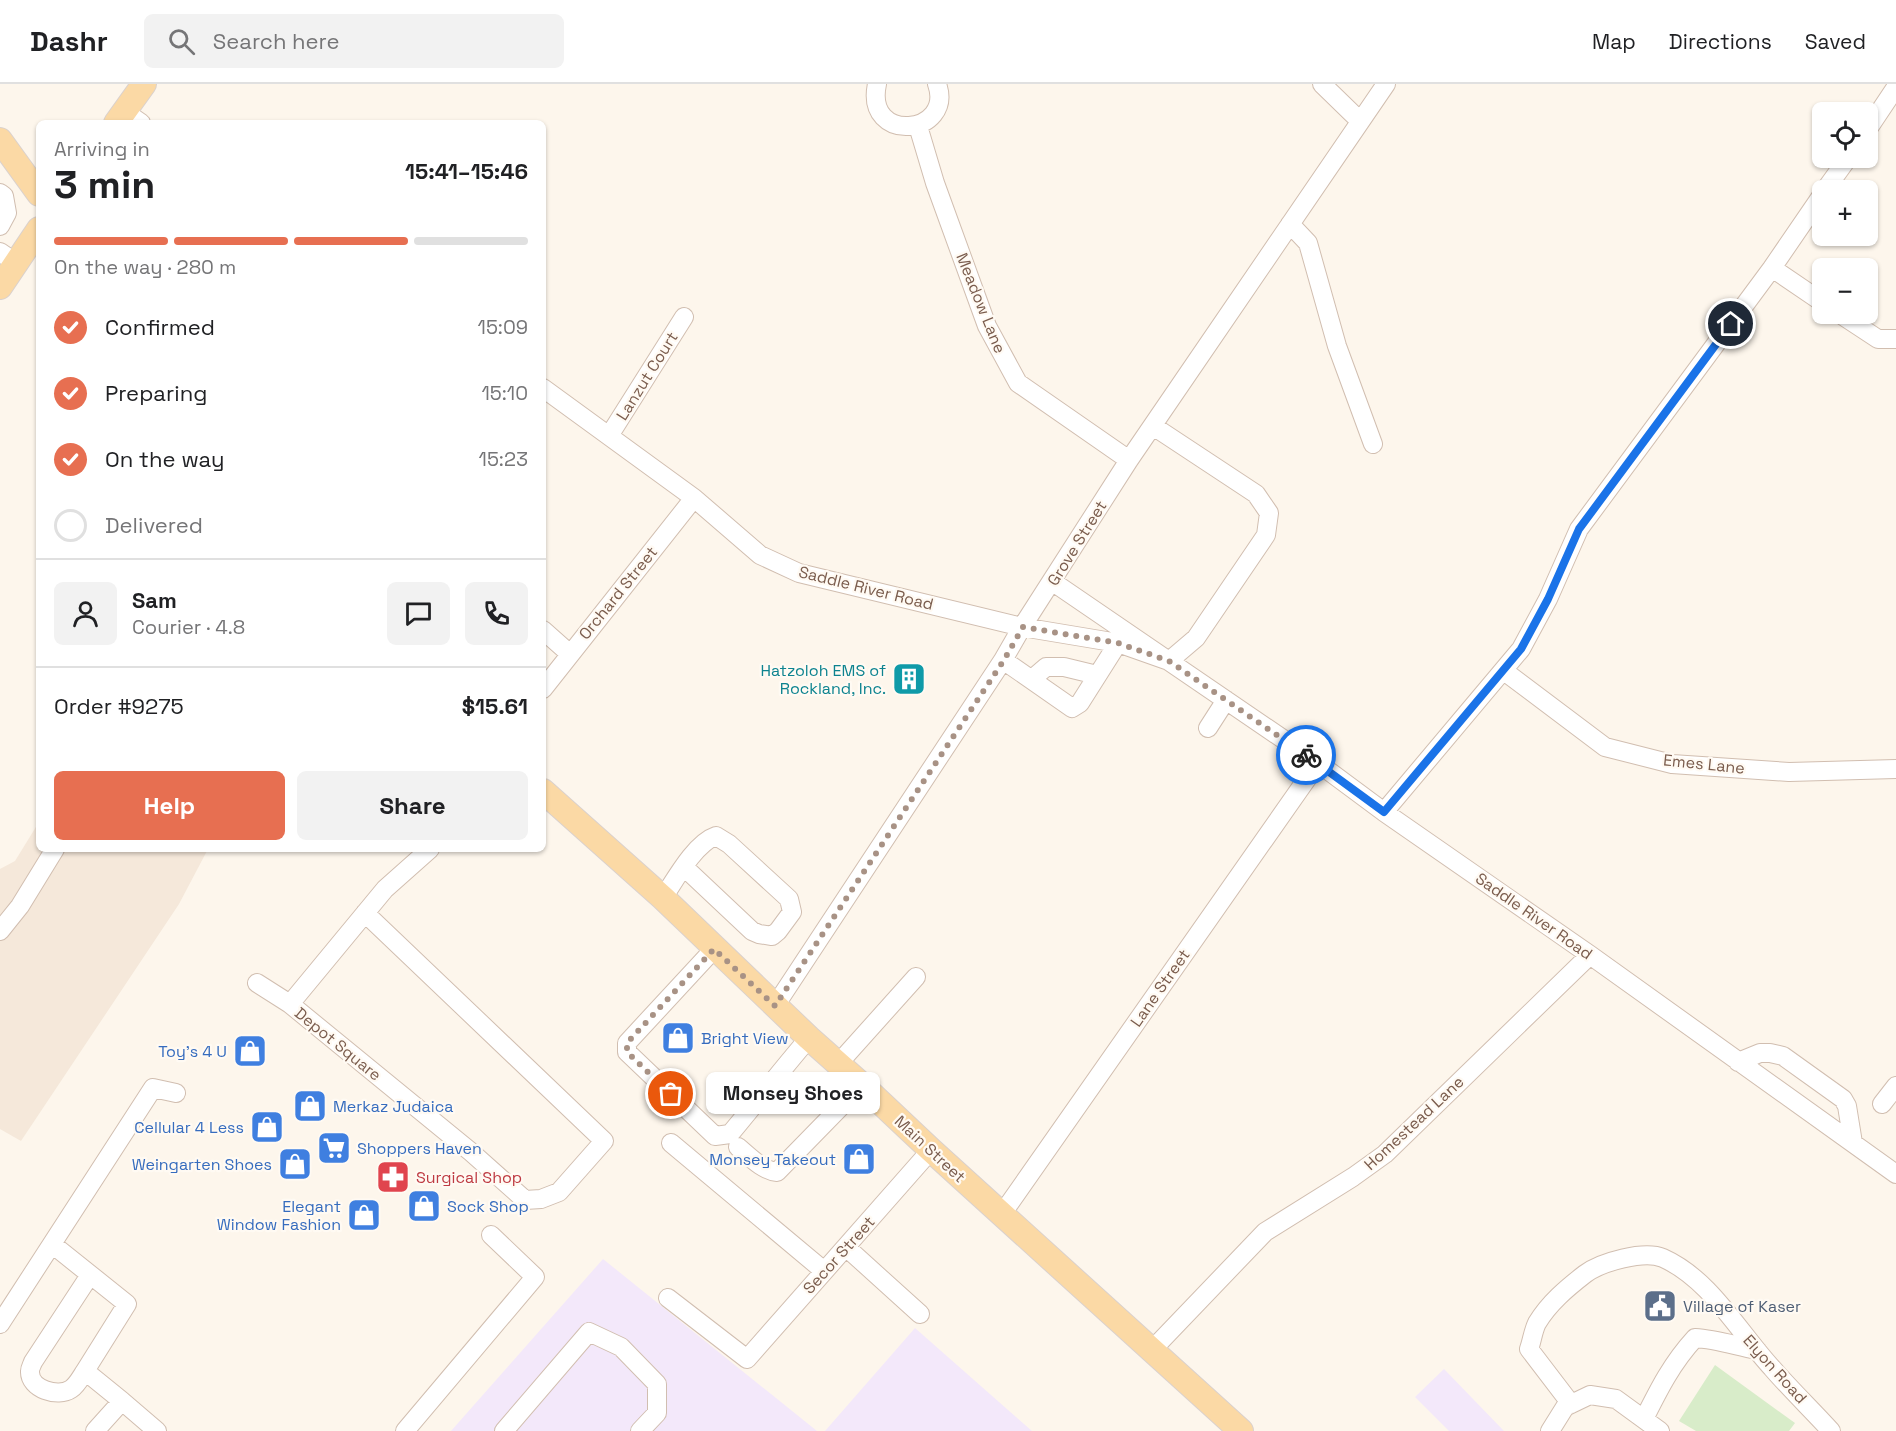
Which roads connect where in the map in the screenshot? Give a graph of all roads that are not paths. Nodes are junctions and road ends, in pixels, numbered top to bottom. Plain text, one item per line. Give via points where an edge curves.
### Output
1 (144, 84) edge
2 (877, 84) edge
3 (937, 84) edge
4 (1322, 84) edge
5 (1386, 84) edge
6 (1896, 87) edge
7 (1878, 114) edge
8 (127, 119) edge
9 (1360, 121) junction
10 (918, 126) junction
11 (0, 140) edge
12 (36, 190) edge
13 (0, 193) edge
14 (1812, 210) edge
15 (1290, 224) junction
16 (0, 226) edge
17 (36, 232) edge
18 (8, 258) edge
19 (1772, 268) junction
20 (0, 287) edge
21 (1812, 295) edge
22 (684, 317) dead end
23 (1855, 324) edge
24 (1896, 339) edge
25 (546, 390) edge
26 (1153, 426) junction
27 (609, 436) junction
28 (1373, 444) dead end
29 (1129, 460) junction
30 (694, 498) junction
31 (1053, 582) junction
32 (1023, 627) junction
33 (546, 633) edge
34 (1118, 643) junction
35 (570, 654) junction
36 (1004, 660) junction
37 (1169, 661) junction
38 (1504, 671) junction
39 (1097, 675) junction
40 (1032, 679) junction
41 (546, 685) edge
42 (1226, 700) junction
43 (1208, 728) dead end
44 (1318, 763) junction
45 (1896, 769) edge
46 (546, 794) edge
47 (1384, 812) junction
48 (53, 852) edge
49 (427, 852) edge
50 (684, 867) junction
51 (663, 898) junction
52 (365, 913) junction
53 (0, 931) edge
54 (714, 949) junction
55 (1590, 955) junction
56 (916, 977) dead end
57 (257, 983) dead end
58 (290, 1004) junction
59 (775, 1006) junction
60 (809, 1038) junction
61 (1738, 1062) junction
62 (838, 1064) junction
63 (862, 1085) junction
64 (1896, 1086) edge
65 (176, 1093) dead end
66 (1882, 1104) dead end
67 (672, 1143) dead end
68 (1853, 1143) junction
69 (738, 1147) dead end
70 (931, 1150) junction
71 (1894, 1170) edge
72 (1002, 1214) junction
73 (491, 1234) dead end
74 (52, 1244) junction
75 (847, 1248) junction
76 (824, 1271) junction
77 (90, 1275) junction
78 (668, 1298) dead end
79 (920, 1314) dead end
80 (0, 1324) edge
81 (1756, 1350) junction
82 (1151, 1351) junction
83 (85, 1371) junction
84 (122, 1401) junction
85 (1571, 1404) junction
86 (1644, 1419) junction
87 (1829, 1430) edge
88 (95, 1431) edge
89 (157, 1431) edge
90 (405, 1431) edge
91 (504, 1431) edge
92 (640, 1431) edge
93 (1241, 1431) edge
94 (1550, 1431) edge
95 (1660, 1431) edge

1 - 8 main road
2 - 10 street via 877,105 888,122 908,128
3 - 10 street via 939,101 935,112
4 - 9 street
5 - 9 street, Grove Street
6 - 7 street
9 - 15 street, Grove Street
10 - 29 street, Meadow Lane via 987,326 1018,383
11 - 12 main road
13 - 16 street via 7,213
14 - 19 street
15 - 26 street, Grove Street
15 - 28 street via 1308,243 1337,346
17 - 18 main road
18 - 20 main road
19 - 21 street
19 - 38 street via 1579,529 1548,599 1521,649
22 - 27 street, Lanzut Court
23 - 24 street via 1878,339
25 - 27 street, Saddle River Road
26 - 29 street, Grove Street
26 - 37 street via 1256,494 1269,513 1266,535 1196,638
27 - 30 street, Saddle River Road
29 - 31 street, Grove Street
30 - 32 street, Saddle River Road via 760,555 799,573
30 - 35 street, Orchard Street
31 - 32 street, Grove Street
31 - 37 street, Saddle River Road
32 - 34 street, Saddle River Road
32 - 36 street, Grove Street
33 - 35 street
34 - 37 street, Saddle River Road
34 - 39 street
35 - 41 street, Orchard Street
36 - 40 street
36 - 59 street, Grove Street
37 - 42 street, Saddle River Road
38 - 45 street, Emes Lane via 1605,747 1672,764 1789,772
38 - 47 street
39 - 40 street via 1046,667
39 - 40 street via 1080,703 1072,708
42 - 43 street
42 - 44 street, Saddle River Road
44 - 47 street, Saddle River Road
44 - 72 street, Lane Street
46 - 51 main road, Main Street
47 - 55 street, Saddle River Road
48 - 53 street
49 - 52 street
50 - 50 street via 759,934 772,936 792,912 789,899 716,836 708,838
50 - 51 street
51 - 54 main road, Main Street
52 - 58 street
52 - 58 street, Depot Square via 604,1141 559,1192 525,1200
54 - 59 main road, Main Street
54 - 60 street via 627,1043 627,1052 715,1136 730,1134
55 - 61 street, Saddle River Road
55 - 82 street, Homestead Lane via 1385,1154 1264,1232
56 - 62 street
57 - 58 street, Depot Square
59 - 60 main road, Main Street
60 - 62 main road, Main Street
61 - 68 street, Saddle River Road
61 - 68 street via 1760,1053 1783,1056 1843,1099
62 - 63 main road, Main Street
63 - 69 street via 777,1172 762,1166
63 - 70 main road, Main Street
64 - 66 street
65 - 74 street via 153,1088
67 - 76 street
68 - 71 street, Saddle River Road
70 - 72 main road, Main Street
70 - 75 street, Secor Street
72 - 82 main road, Main Street
73 - 90 street via 536,1277
74 - 77 street
74 - 80 street
75 - 76 street, Secor Street
75 - 79 street
76 - 78 street, Secor Street via 747,1359
77 - 83 street via 127,1304
77 - 83 street via 30,1371 36,1383 52,1393 68,1391
81 - 85 street, Elyon Road via 1709,1292 1683,1270 1661,1257 1611,1261 1593,1268 1550,1304 1536,1325 1529,1349
81 - 86 street via 1695,1338 1664,1378
81 - 87 street, Elyon Road
82 - 93 main road, Main Street
83 - 84 street
84 - 88 street
84 - 89 street
85 - 86 street via 1590,1395 1616,1399
85 - 94 street
86 - 95 street
91 - 92 street via 589,1332 621,1347 657,1384 657,1413

